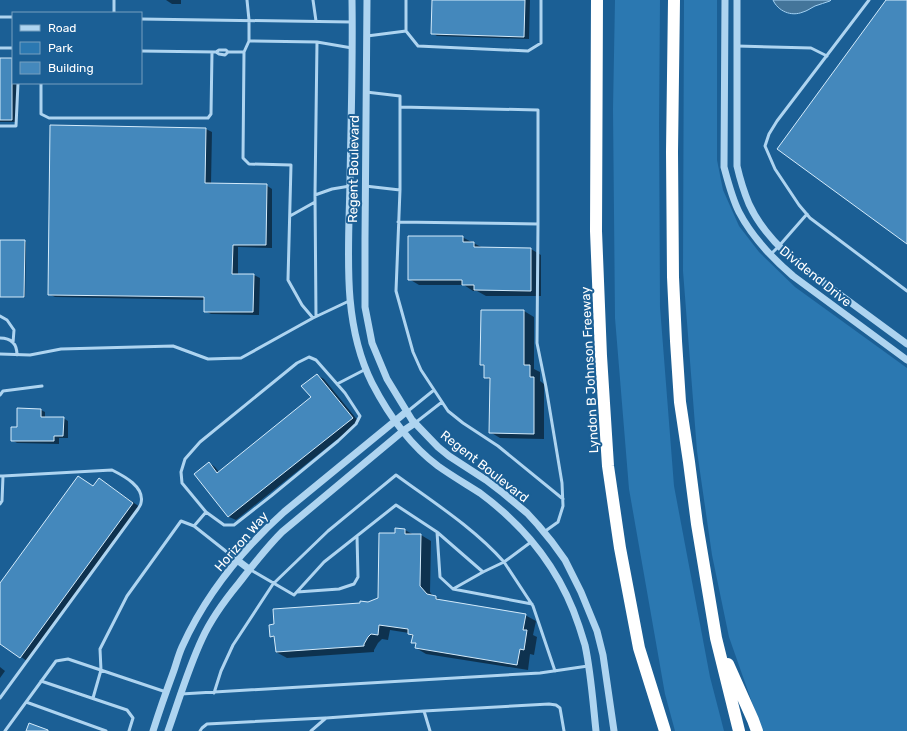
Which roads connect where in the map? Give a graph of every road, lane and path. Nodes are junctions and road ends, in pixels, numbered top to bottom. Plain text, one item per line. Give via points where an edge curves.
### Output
1 (114, 0) edge
2 (247, 0) edge
3 (313, 0) edge
4 (352, 0) edge
5 (367, 0) edge
6 (406, 0) edge
7 (541, 0) edge
8 (597, 0) edge
9 (674, 0) edge
10 (725, 0) edge
11 (737, 0) edge
12 (869, 0) edge
13 (114, 12) edge
14 (0, 17) edge
15 (12, 17) edge
16 (142, 19) edge
17 (249, 20) junction
18 (316, 22) junction
19 (352, 22) junction
20 (406, 31) junction
21 (367, 36) junction
22 (249, 41) junction
23 (317, 42) junction
24 (725, 46) junction
25 (737, 46) junction
26 (0, 48) edge
27 (12, 48) edge
28 (352, 48) junction
29 (142, 52) edge
30 (212, 52) junction
31 (244, 52) junction
32 (827, 56) junction
33 (18, 84) edge
34 (42, 84) edge
35 (366, 92) junction
36 (400, 107) junction
37 (0, 126) edge
38 (350, 186) junction
39 (365, 186) junction
40 (400, 190) junction
41 (315, 195) junction
42 (315, 202) junction
43 (807, 214) junction
44 (290, 216) junction
45 (398, 222) junction
46 (538, 224) junction
47 (779, 246) junction
48 (770, 255) junction
49 (907, 291) edge
50 (350, 300) junction
51 (0, 316) edge
52 (314, 317) junction
53 (0, 338) edge
54 (13, 343) junction
55 (907, 344) edge
56 (0, 354) edge
57 (17, 355) junction
58 (907, 360) edge
59 (366, 369) junction
60 (337, 384) junction
61 (42, 386) dead end
62 (434, 390) junction
63 (0, 395) edge
64 (442, 402) junction
65 (406, 412) junction
66 (396, 422) junction
67 (415, 423) junction
68 (403, 431) junction
69 (1, 476) edge
70 (563, 499) junction
71 (0, 504) edge
72 (206, 512) junction
73 (194, 526) junction
74 (437, 532) junction
75 (544, 532) junction
76 (357, 536) junction
77 (532, 541) junction
78 (237, 560) junction
79 (504, 562) junction
80 (249, 569) junction
81 (483, 572) junction
82 (274, 584) junction
83 (453, 589) junction
84 (297, 592) junction
85 (532, 604) junction
86 (716, 638) junction
87 (588, 666) junction
88 (101, 670) junction
89 (555, 671) junction
90 (41, 681) junction
91 (166, 692) junction
92 (214, 693) junction
93 (180, 694) junction
94 (0, 698) edge
95 (93, 698) junction
96 (26, 702) junction
97 (424, 711) junction
98 (326, 718) junction
99 (5, 731) edge
100 (106, 731) edge
101 (129, 731) edge
102 (153, 731) edge
103 (168, 731) edge
104 (200, 731) edge
105 (311, 731) edge
106 (430, 731) edge
107 (564, 731) edge
108 (596, 731) edge
109 (614, 731) edge
110 (665, 731) edge
111 (739, 731) edge
112 (757, 731) edge

1 - 13 lane
2 - 17 lane
3 - 18 lane
4 - 19 street, Regent Boulevard
5 - 21 street, Regent Boulevard
6 - 20 lane
7 - 20 lane via 541,43 528,51 418,46
8 - 110 highway, Lyndon B Johnson Freeway via 596,231 608,466 639,648
9 - 86 highway via 672,215 680,402
10 - 24 street, Dividend Drive
11 - 25 street, Dividend Drive
12 - 32 lane
14 - 15 lane
16 - 17 lane
17 - 18 lane
17 - 22 lane
18 - 19 lane
19 - 28 street, Regent Boulevard
20 - 21 lane
21 - 35 street, Regent Boulevard
22 - 23 lane
22 - 31 lane
23 - 28 lane
23 - 41 lane
24 - 25 street
24 - 48 street, Dividend Drive via 724,167 739,211
25 - 32 lane via 811,48
25 - 47 street, Dividend Drive via 737,166 750,206
26 - 27 lane
28 - 38 street, Regent Boulevard
29 - 30 lane
30 - 31 lane
30 - 34 lane via 211,114 208,118 49,118 41,114
31 - 44 lane via 243,158 249,164 291,165
32 - 43 lane via 777,121 765,146 775,169
33 - 37 lane via 16,126
35 - 36 lane via 400,96
35 - 39 street, Regent Boulevard
36 - 40 lane
36 - 46 lane via 538,110
38 - 41 lane
38 - 50 street, Regent Boulevard
39 - 40 lane
39 - 65 street, Regent Boulevard via 365,307 369,331 387,379
40 - 45 lane
41 - 42 lane
42 - 44 lane
42 - 52 lane
43 - 47 lane
43 - 49 lane
44 - 52 lane via 288,280 302,304
45 - 46 lane
45 - 62 lane via 396,292 413,352
46 - 70 lane via 538,343
47 - 48 lane
47 - 55 street, Dividend Drive via 801,266
48 - 58 street, Dividend Drive via 793,276
50 - 52 lane
50 - 59 street, Regent Boulevard via 354,329
51 - 54 lane via 7,320 14,330
52 - 57 lane via 240,358 208,359 173,346 62,349
53 - 54 lane
54 - 57 lane
56 - 57 lane
59 - 60 lane
59 - 66 street, Regent Boulevard
60 - 72 lane via 360,416 356,424 234,525 224,526
60 - 72 lane via 316,360 308,357 296,363 200,442 185,459 181,472 182,482
61 - 63 lane via 3,391
62 - 64 lane
62 - 65 lane
64 - 67 lane
64 - 70 lane via 448,411 498,446
65 - 66 street, Horizon Way
65 - 67 street, Regent Boulevard
66 - 68 street, Regent Boulevard
66 - 78 street, Horizon Way via 284,512
67 - 68 street, Horizon Way
67 - 75 street, Regent Boulevard via 438,448 503,493
68 - 77 street, Regent Boulevard via 428,457 501,510
68 - 80 street, Horizon Way via 282,532
69 - 71 lane
69 - 94 lane via 112,470 139,489 142,502
70 - 75 lane via 558,522
72 - 73 lane
73 - 78 lane
73 - 88 lane via 181,521 127,596 100,649
74 - 76 lane via 396,505
74 - 81 lane
74 - 83 lane via 440,577
75 - 109 street, Regent Boulevard via 565,560 597,631
76 - 84 lane via 324,562
76 - 84 lane via 358,577 354,584 339,589
77 - 79 lane
77 - 87 street, Regent Boulevard via 548,562 574,611
78 - 80 street
78 - 91 street, Horizon Way via 190,630
79 - 81 lane
79 - 82 lane via 484,542 396,476 328,531
79 - 85 lane
80 - 82 lane
80 - 93 street, Horizon Way via 202,638
81 - 83 lane
82 - 84 lane via 294,595
82 - 92 lane via 233,645
83 - 85 lane
85 - 89 lane
86 - 111 highway
86 - 112 highway
87 - 89 lane
87 - 108 street, Regent Boulevard
88 - 90 lane via 68,659 56,660
88 - 91 lane
88 - 95 lane
89 - 92 lane
90 - 95 lane
90 - 96 lane
91 - 102 street, Horizon Way
92 - 93 lane
93 - 103 street, Horizon Way
95 - 101 lane via 127,710 133,718
96 - 99 lane
96 - 100 lane
97 - 98 lane
97 - 106 lane
97 - 107 lane via 549,704 560,708
98 - 104 lane via 207,724
98 - 105 lane

